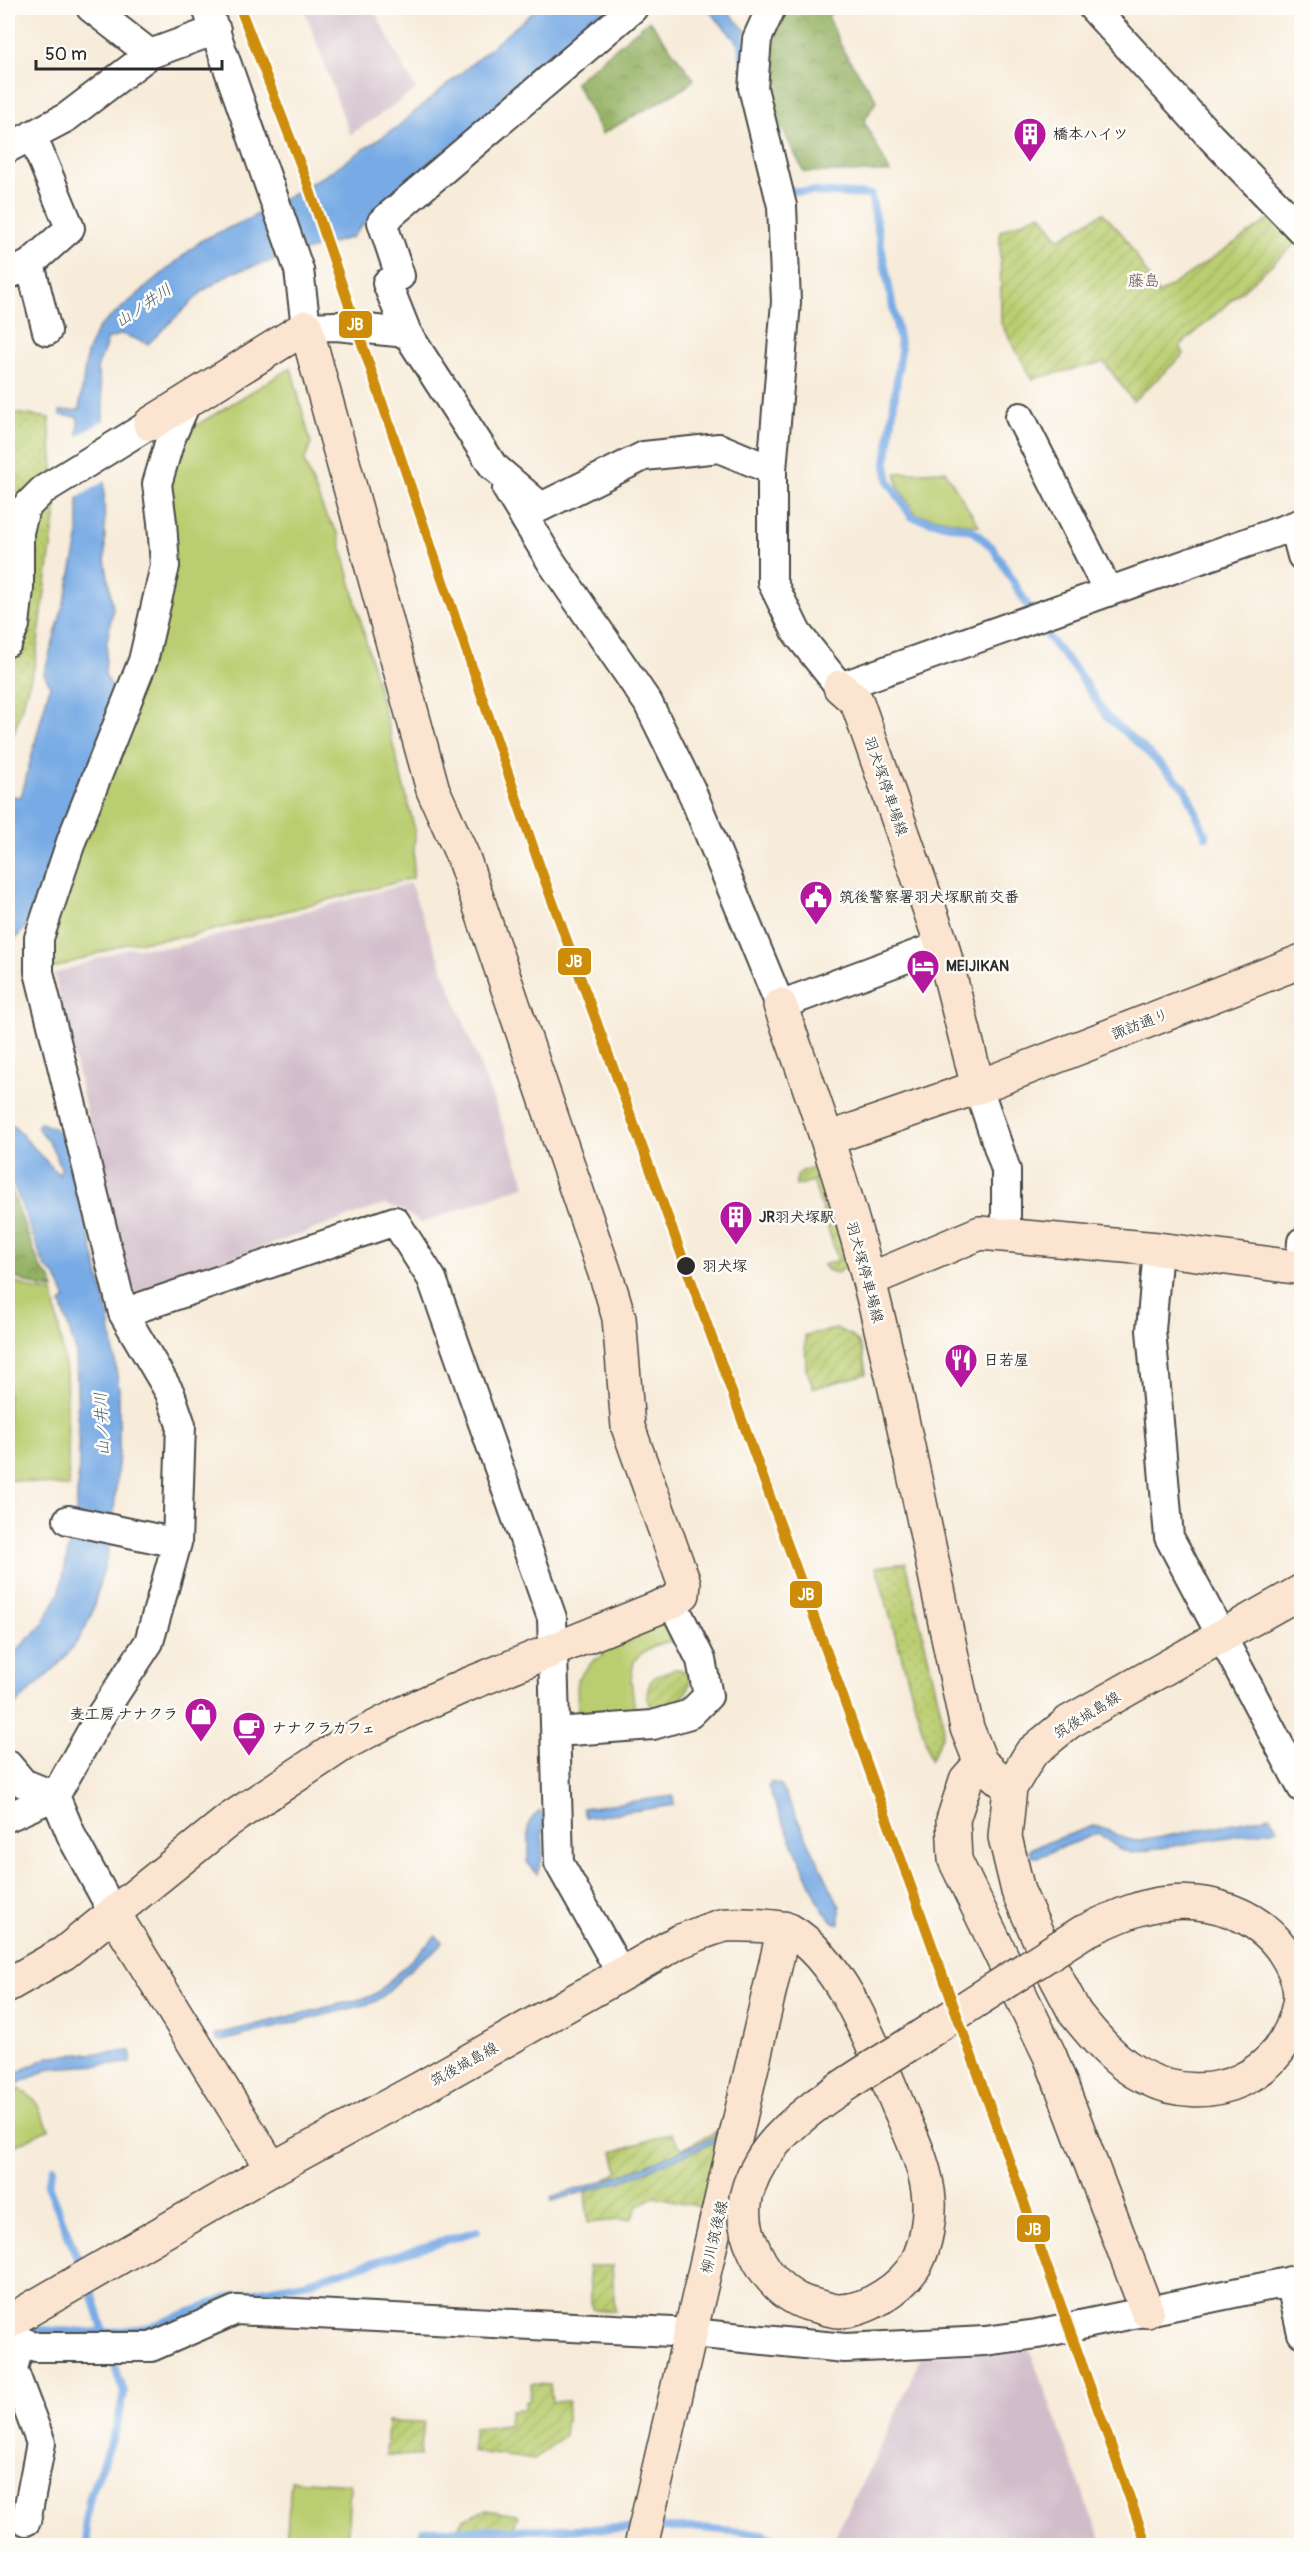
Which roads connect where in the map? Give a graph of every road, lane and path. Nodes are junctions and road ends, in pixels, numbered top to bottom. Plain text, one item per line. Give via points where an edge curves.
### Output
1 (91, 8) edge
2 (633, 8) edge
3 (771, 8) edge
4 (1108, 13) edge
5 (212, 19) edge
6 (150, 54) junction
7 (32, 135) junction
8 (8, 148) edge
9 (1302, 231) edge
10 (19, 270) edge
11 (306, 327) junction
12 (47, 331) dead end
13 (407, 333) junction
14 (187, 401) junction
15 (1020, 417) dead end
16 (150, 424) joint
17 (493, 466) junction
18 (772, 470) junction
19 (1298, 524) edge
20 (1302, 556) edge
21 (1108, 591) junction
22 (8, 642) edge
23 (840, 687) junction
24 (942, 945) junction
25 (1302, 961) edge
26 (780, 1005) junction
27 (978, 1087) junction
28 (827, 1139) junction
29 (1006, 1236) junction
30 (1302, 1242) edge
31 (1158, 1249) junction
32 (1301, 1255) edge
33 (1302, 1268) edge
34 (868, 1280) junction
35 (123, 1313) junction
36 (68, 1520) dead end
37 (177, 1544) junction
38 (1302, 1591) edge
39 (672, 1602) junction
40 (1223, 1636) junction
41 (552, 1651) junction
42 (556, 1732) junction
43 (981, 1763) junction
44 (8, 1765) edge
45 (1010, 1788) junction
46 (1302, 1788) edge
47 (55, 1796) junction
48 (8, 1817) edge
49 (114, 1914) junction
50 (784, 1928) junction
51 (622, 1975) junction
52 (8, 1985) edge
53 (272, 2169) junction
54 (1296, 2280) edge
55 (1147, 2312) junction
56 (12, 2333) edge
57 (692, 2333) junction
58 (1302, 2333) edge
59 (21, 2504) edge
60 (641, 2546) edge

1 - 6 street
2 - 13 street via 382,222 400,276 387,283
3 - 18 street via 757,39 753,88 782,206 786,302
4 - 9 street via 1211,138
5 - 6 street
5 - 11 street via 299,270
6 - 7 street via 67,117
7 - 8 street
7 - 10 street via 70,228
10 - 12 street
11 - 13 street
11 - 14 main road
11 - 39 main road via 433,790 463,857 617,1310 628,1427 684,1583 682,1594
13 - 17 street
14 - 16 main road
14 - 35 street via 157,484 165,566 143,661 72,839 39,938 39,972
15 - 21 street
16 - 22 street via 43,489 25,508 19,532 15,625
17 - 18 street via 541,507 644,456 719,448
17 - 26 street via 552,563 648,703 691,789
18 - 23 street via 772,582 797,633
19 - 20 street
19 - 21 street
21 - 23 street
23 - 24 main road, 羽犬塚停車場線 via 857,702
24 - 26 street
24 - 27 main road, 羽犬塚停車場線
25 - 27 main road, 諏訪通り
26 - 28 main road, 羽犬塚停車場線
27 - 28 main road
27 - 29 street via 1006,1170
28 - 34 main road, 羽犬塚停車場線
29 - 31 main road
29 - 34 main road via 980,1233
30 - 32 street
31 - 33 main road
31 - 40 street via 1151,1330 1169,1537
34 - 43 main road, 羽犬塚停車場線 via 917,1479 967,1728
35 - 37 street via 170,1393 181,1425
35 - 41 street via 395,1221 432,1280 552,1618
36 - 37 street
37 - 47 street via 149,1642 99,1718
38 - 40 main road, 筑後城島線
39 - 41 main road
39 - 42 street via 701,1660 708,1696 690,1714 653,1725
40 - 45 main road, 筑後城島線 via 1070,1722 1031,1753
40 - 46 street
41 - 42 street
41 - 49 main road via 401,1714 345,1743 229,1820
42 - 51 street via 559,1863
43 - 45 main road, 羽犬塚停車場線
43 - 55 main road via 966,1780 952,1820 955,1860 1050,2055
44 - 47 street via 23,1783
45 - 50 main road, 筑後城島線, bridge via 1005,1837 1018,1890 1055,1975 1075,2013 1102,2047 1144,2077 1177,2088 1219,2089 1259,2072 1287,2040 1300,2002 1294,1967 1273,1936 1226,1908 1168,1903 1124,1914 1083,1932 847,2085 791,2126 761,2161 745,2196 746,2234 762,2267 786,2294 810,2305 840,2311 870,2304 896,2286 916,2262 927,2231 929,2199 920,2159 900,2110 865,2028 818,1953
47 - 48 street
47 - 49 street via 72,1839
49 - 52 main road via 64,1953
49 - 53 main road
50 - 51 main road, 筑後城島線 via 724,1925 678,1942
50 - 57 main road, 柳川筑後線
51 - 53 main road, 筑後城島線
53 - 56 main road, 筑後城島線
54 - 55 street
54 - 58 street
55 - 57 street via 985,2341 892,2346 844,2348
56 - 57 street via 36,2347 151,2348 236,2310
56 - 59 street via 13,2369 41,2443
57 - 60 main road, 柳川筑後線

